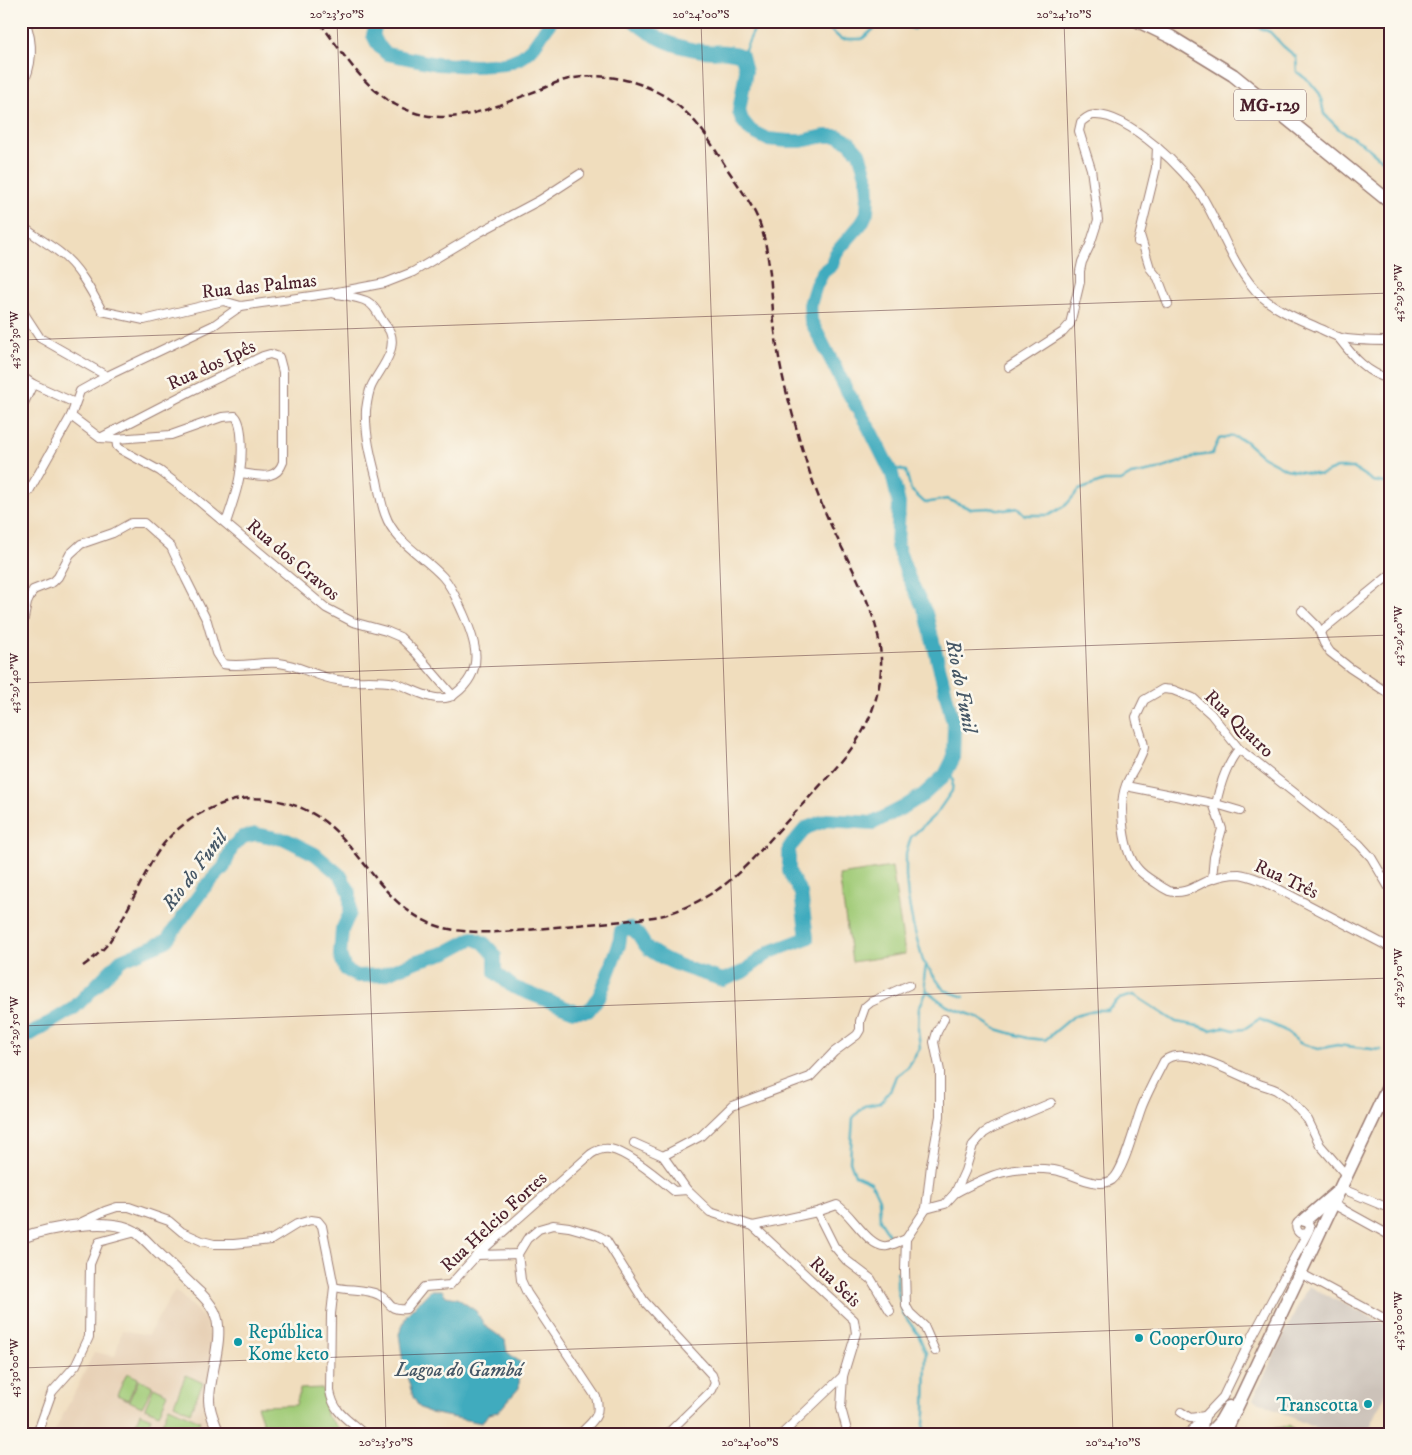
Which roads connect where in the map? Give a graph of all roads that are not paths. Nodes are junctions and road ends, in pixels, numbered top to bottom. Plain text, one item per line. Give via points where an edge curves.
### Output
1 (25, 21) edge
2 (32, 21) edge
3 (1138, 21) edge
4 (29, 36) junction
5 (21, 87) edge
6 (1157, 147) junction
7 (580, 174) dead end
8 (1391, 203) edge
9 (21, 225) edge
10 (1140, 234) junction
11 (1138, 242) dead end
12 (332, 293) junction
13 (1168, 304) dead end
14 (21, 305) edge
15 (241, 306) junction
16 (1338, 337) junction
17 (1391, 341) edge
18 (1009, 367) dead end
19 (21, 376) edge
20 (107, 376) junction
21 (1391, 379) edge
22 (32, 384) junction
23 (75, 403) junction
24 (21, 409) edge
25 (71, 416) junction
26 (100, 438) junction
27 (116, 439) junction
28 (241, 473) junction
29 (21, 498) edge
30 (226, 523) junction
31 (1391, 574) edge
32 (1302, 611) dead end
33 (1320, 632) junction
34 (21, 633) edge
35 (1391, 695) edge
36 (453, 696) junction
37 (1239, 749) junction
38 (1126, 786) junction
39 (1215, 803) junction
40 (1240, 811) dead end
41 (1212, 879) junction
42 (1391, 891) edge
43 (1391, 948) edge
44 (909, 985) dead end
45 (944, 1019) dead end
46 (1391, 1081) edge
47 (1051, 1103) dead end
48 (634, 1143) dead end
49 (663, 1156) junction
50 (1346, 1175) junction
51 (687, 1190) junction
52 (1339, 1190) junction
53 (956, 1192) junction
54 (1333, 1204) junction
55 (1391, 1209) edge
56 (926, 1210) junction
57 (816, 1212) junction
58 (75, 1226) junction
59 (753, 1226) junction
60 (1306, 1226) junction
61 (136, 1232) junction
62 (1299, 1233) junction
63 (1391, 1236) edge
64 (21, 1238) edge
65 (906, 1239) junction
66 (1299, 1247) junction
67 (518, 1254) junction
68 (477, 1255) junction
69 (1300, 1273) junction
70 (334, 1287) junction
71 (890, 1311) dead end
72 (1391, 1322) edge
73 (935, 1351) dead end
74 (1255, 1367) junction
75 (843, 1376) junction
76 (1181, 1412) dead end
77 (1234, 1412) junction
78 (1205, 1416) junction
79 (1219, 1431) edge
80 (37, 1434) edge
81 (219, 1434) edge
82 (364, 1434) edge
83 (580, 1434) edge
84 (667, 1434) edge
85 (782, 1434) edge
86 (848, 1434) edge
87 (1188, 1434) edge
88 (1202, 1434) edge
89 (1209, 1434) edge
90 (1232, 1434) edge

1 - 4 street
2 - 4 street
3 - 8 main road, MG-129 via 1233,75
4 - 5 street via 30,65
6 - 10 street via 1156,168
6 - 16 street via 1203,198 1245,275 1260,295 1284,313
6 - 18 street via 1131,126 1106,116 1088,116 1081,122 1079,131 1092,169 1098,214 1082,262 1070,324 1063,332
7 - 12 street, Rua das Palmas via 413,272 385,283
9 - 15 street, Rua das Palmas via 70,261 102,311 144,320 223,302
10 - 11 street
10 - 13 street via 1150,268
12 - 15 street, Rua das Palmas
12 - 36 street via 368,302 390,332 392,344 371,387 366,409 368,446 389,523 397,536 450,585 472,633 476,650 474,668
14 - 20 street via 40,338
15 - 20 street via 214,325
16 - 17 street
16 - 21 street via 1366,368
19 - 22 street
20 - 23 street via 80,391
22 - 23 street
22 - 24 street
23 - 25 street
25 - 26 street
25 - 29 street via 29,491
26 - 27 street
26 - 28 street, Rua dos Ipês via 239,367 275,354 279,357 282,372 284,462 277,473 271,475
27 - 28 street via 171,435 222,417 235,416 241,432
27 - 30 street, Rua dos Cravos via 120,449 160,471
28 - 30 street
30 - 36 street, Rua dos Cravos via 326,608 353,622 400,637
31 - 33 street
32 - 33 street
33 - 35 street via 1326,648 1336,657
34 - 36 street via 33,590 58,577 70,554 81,544 113,533 131,522 144,523 167,542 176,555 208,621 216,653 223,664 282,664 337,680 392,682 436,698
37 - 38 street, Rua Quatro via 1202,705 1179,692 1163,689 1144,700 1138,711 1136,717 1143,751
37 - 39 street via 1230,760
37 - 42 street, Rua Quatro via 1359,844
38 - 39 street
38 - 41 street, Rua Três via 1122,806 1126,846 1144,876 1169,891 1178,892
39 - 40 street
39 - 41 street via 1222,829
41 - 43 street, Rua Três via 1240,874 1265,882
44 - 49 street via 865,1007 857,1035 834,1052 810,1077 732,1106 701,1136
45 - 56 street via 934,1042 940,1071 940,1116
46 - 50 main road
47 - 53 street via 992,1128 980,1137 973,1145
48 - 49 street
49 - 51 street
50 - 52 main road
50 - 53 street via 1323,1149 1308,1120 1279,1091 1204,1060 1173,1056 1164,1061 1144,1101 1118,1173 1111,1180 1093,1182 1065,1172 1022,1169 996,1173
51 - 59 street, Rua Helcio Fortes via 710,1212
51 - 68 street, Rua Helcio Fortes via 674,1191 646,1168 616,1151 598,1150
52 - 54 main road
52 - 55 street
52 - 60 main road
53 - 56 street via 945,1204
54 - 63 street
54 - 69 main road
56 - 65 street
57 - 59 street
57 - 65 street via 837,1205 879,1245 887,1246
57 - 71 street via 834,1246 871,1279
58 - 61 street via 122,1225
58 - 64 street
58 - 70 street via 105,1210 129,1207 169,1221 182,1232 202,1240 234,1244 271,1240 297,1224 318,1221 322,1226
59 - 75 street, Rua Seis via 854,1320 856,1333
60 - 62 street via 1302,1234
60 - 62 street via 1301,1220 1296,1224
60 - 66 street
61 - 80 street via 99,1242 90,1264 89,1337 76,1365 52,1392
61 - 81 street via 211,1304 217,1317 209,1401
62 - 66 street
65 - 73 street via 906,1306 924,1326
66 - 78 street via 1223,1397
67 - 68 street
67 - 83 street via 521,1280 527,1293 596,1397 599,1407 596,1418
67 - 84 street via 527,1239 540,1229 553,1225 606,1240 644,1301 712,1375 715,1383 712,1390
68 - 70 street, Rua Helcio Fortes via 450,1285 424,1287 406,1309 390,1307 381,1295
69 - 72 street
69 - 74 main road
70 - 82 street via 331,1314 332,1403
74 - 77 main road
74 - 79 main road
75 - 85 street
75 - 86 street, Rua Seis via 841,1408
76 - 78 street via 1190,1418
77 - 79 main road
77 - 90 street
78 - 87 street
78 - 88 street
79 - 89 main road

